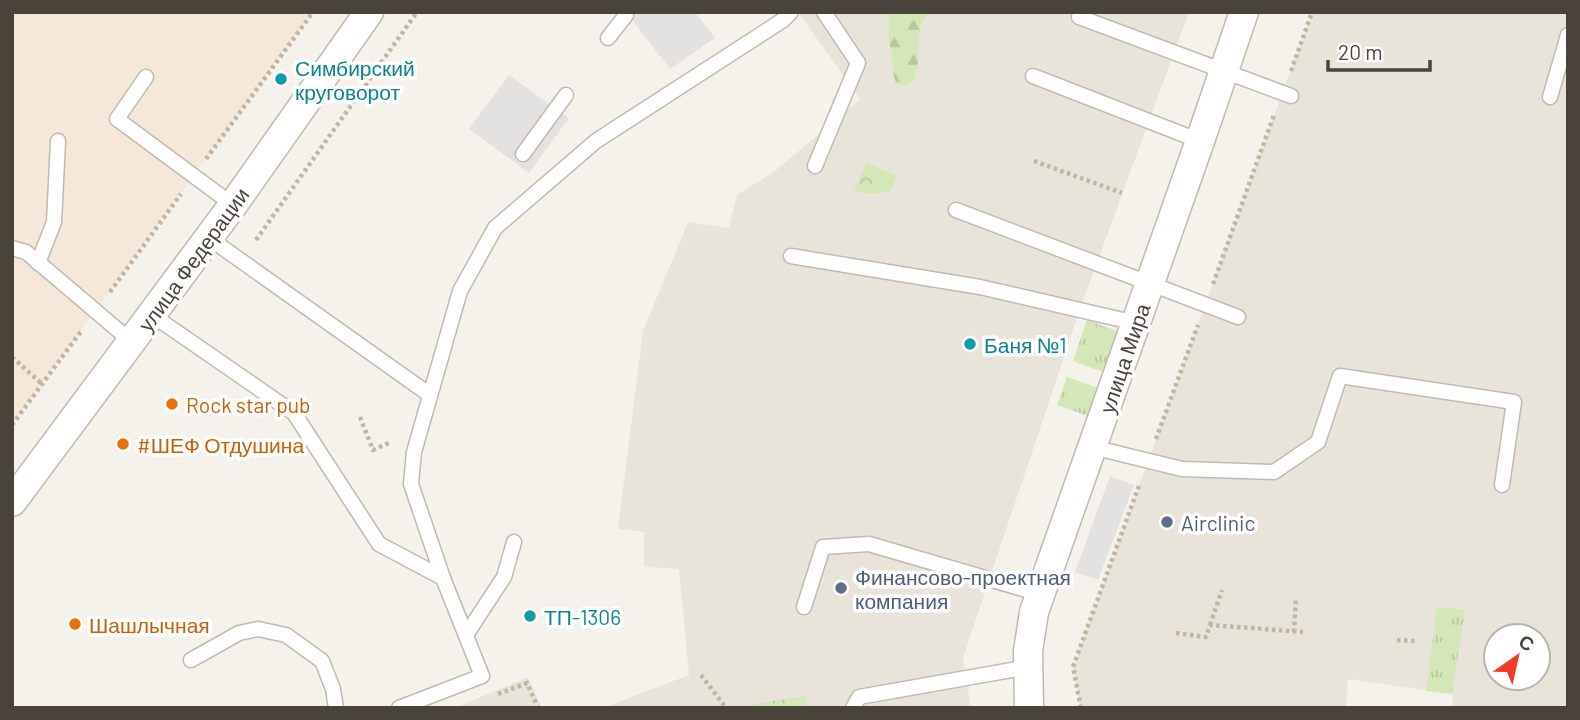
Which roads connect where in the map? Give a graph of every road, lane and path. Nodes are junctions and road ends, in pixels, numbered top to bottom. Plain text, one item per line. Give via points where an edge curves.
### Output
1 (313, 12) edge
2 (369, 12) edge
3 (417, 12) edge
4 (791, 12) edge
5 (824, 12) edge
6 (1244, 12) edge
7 (1312, 12) edge
8 (626, 13) edge
9 (1079, 17) dead end
10 (1568, 35) edge
11 (608, 38) dead end
12 (1224, 71) junction
13 (1033, 76) dead end
14 (146, 77) dead end
15 (1287, 80) dead end
16 (566, 95) dead end
17 (1291, 96) dead end
18 (1550, 97) dead end
19 (58, 141) dead end
20 (1200, 141) junction
21 (523, 154) dead end
22 (1034, 161) dead end
23 (816, 166) dead end
24 (194, 176) junction
25 (1122, 193) dead end
26 (233, 205) junction
27 (956, 210) dead end
28 (209, 238) junction
29 (256, 240) dead end
30 (12, 248) edge
31 (791, 256) dead end
32 (38, 263) junction
33 (1150, 283) junction
34 (95, 311) junction
35 (152, 315) junction
36 (1238, 317) dead end
37 (1136, 323) junction
38 (132, 342) junction
39 (12, 357) edge
40 (42, 384) junction
41 (430, 395) junction
42 (360, 417) dead end
43 (12, 425) edge
44 (396, 439) dead end
45 (1092, 447) junction
46 (1148, 461) junction
47 (1502, 485) dead end
48 (12, 502) edge
49 (514, 542) dead end
50 (443, 578) junction
51 (1222, 590) dead end
52 (1040, 594) junction
53 (1296, 597) dead end
54 (804, 607) dead end
55 (1210, 625) junction
56 (1294, 632) junction
57 (1303, 632) dead end
58 (1176, 634) dead end
59 (466, 635) junction
60 (1397, 640) dead end
61 (1417, 641) dead end
62 (191, 660) dead end
63 (1029, 667) junction
64 (702, 675) dead end
65 (490, 698) dead end
66 (336, 708) edge
67 (399, 708) edge
68 (537, 708) edge
69 (726, 708) edge
70 (853, 708) edge
71 (1029, 708) edge
72 (1081, 708) edge

1 - 24 path
2 - 26 street, улица Федерации
3 - 29 path
4 - 41 lane via 596,141 495,228 460,291
5 - 23 lane via 858,63
6 - 12 street, улица Мира
7 - 15 path
8 - 11 lane
9 - 12 lane
10 - 18 lane
12 - 17 lane
12 - 20 street, улица Мира
13 - 20 lane
14 - 24 lane via 117,119
16 - 21 lane
19 - 32 lane via 54,222
20 - 33 street, улица Мира
22 - 25 path
24 - 26 lane
24 - 34 path
26 - 28 street, улица Федерации
27 - 33 lane
28 - 35 street, улица Федерации
28 - 41 lane
30 - 32 lane via 26,252
31 - 37 lane via 980,287
32 - 34 lane
33 - 36 lane
33 - 37 street, улица Мира
34 - 38 lane
34 - 40 path
35 - 38 street, улица Федерации
35 - 50 lane via 294,413 379,544
37 - 45 street, улица Мира
38 - 48 street, улица Федерации
39 - 40 path
40 - 43 path
41 - 50 lane via 414,452 411,484
42 - 44 path via 373,450
45 - 46 lane
45 - 52 street, улица Мира
46 - 47 lane via 1182,469 1274,472 1318,442 1340,376 1514,402
46 - 72 path via 1073,667
49 - 59 lane via 504,577
50 - 59 lane
51 - 55 path
52 - 54 lane via 869,544 823,547
52 - 63 street, улица Мира
53 - 56 path
55 - 56 path
55 - 58 path via 1206,637
56 - 57 path
59 - 67 lane via 482,676
60 - 61 path
62 - 66 lane via 239,633 258,629 286,635 322,661
63 - 70 lane via 859,697
63 - 71 street, улица Мира
64 - 69 path
65 - 68 path via 527,683

